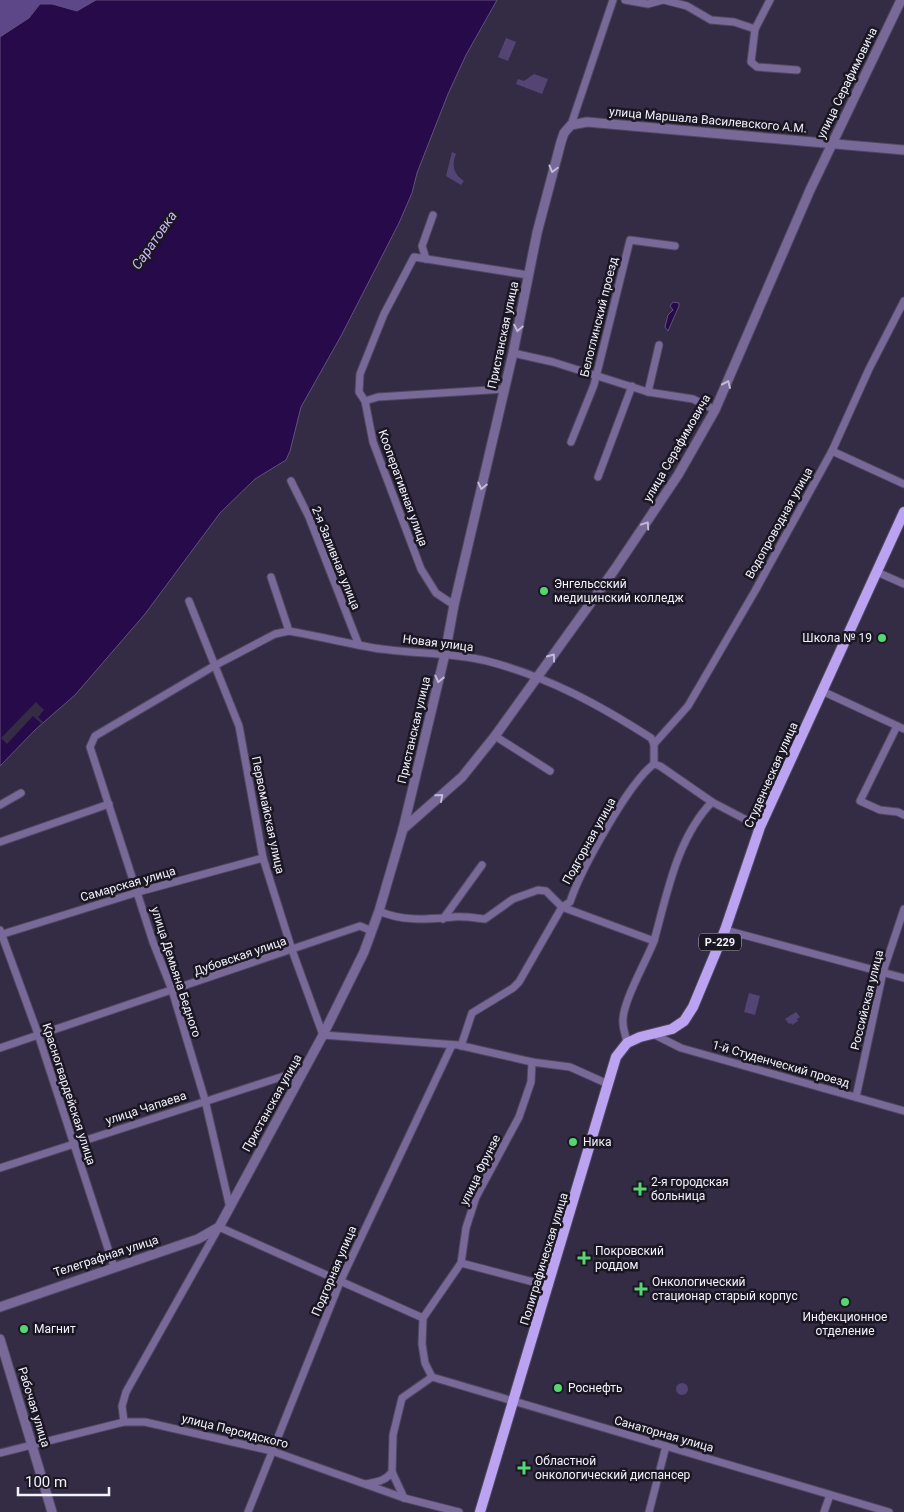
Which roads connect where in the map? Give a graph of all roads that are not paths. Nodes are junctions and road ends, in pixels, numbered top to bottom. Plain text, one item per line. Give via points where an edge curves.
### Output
1 (613, 0) edge
2 (625, 0) edge
3 (664, 0) edge
4 (770, 0) edge
5 (901, 0) edge
6 (756, 29) junction
7 (797, 70) dead end
8 (571, 125) junction
9 (833, 142) junction
10 (904, 150) edge
11 (433, 216) dead end
12 (676, 246) dead end
13 (426, 258) junction
14 (528, 274) junction
15 (904, 301) edge
16 (659, 345) dead end
17 (513, 353) junction
18 (596, 374) junction
19 (632, 386) junction
20 (505, 389) junction
21 (648, 392) junction
22 (366, 400) junction
23 (715, 410) junction
24 (571, 442) dead end
25 (832, 451) junction
26 (598, 477) dead end
27 (292, 481) dead end
28 (904, 484) edge
29 (904, 512) edge
30 (877, 572) junction
31 (271, 577) dead end
32 (904, 584) edge
33 (189, 601) dead end
34 (454, 605) junction
35 (289, 631) junction
36 (358, 643) junction
37 (445, 654) junction
38 (214, 666) junction
39 (538, 677) junction
40 (822, 691) junction
41 (897, 726) junction
42 (904, 729) edge
43 (495, 736) junction
44 (654, 744) junction
45 (90, 747) joint
46 (654, 764) junction
47 (550, 771) dead end
48 (21, 793) dead end
49 (712, 802) junction
50 (109, 804) junction
51 (0, 805) edge
52 (904, 816) edge
53 (760, 827) junction
54 (403, 829) junction
55 (0, 842) edge
56 (263, 858) junction
57 (482, 865) dead end
58 (138, 892) junction
59 (562, 906) junction
60 (904, 909) edge
61 (379, 911) junction
62 (443, 919) junction
63 (725, 930) junction
64 (372, 931) junction
65 (1, 933) edge
66 (654, 941) junction
67 (292, 950) junction
68 (883, 972) junction
69 (904, 978) edge
70 (172, 990) junction
71 (38, 1034) junction
72 (653, 1034) junction
73 (323, 1035) junction
74 (627, 1043) junction
75 (452, 1044) junction
76 (461, 1046) junction
77 (0, 1048) edge
78 (532, 1062) junction
79 (299, 1079) junction
80 (608, 1084) junction
81 (856, 1097) junction
82 (205, 1100) junction
83 (904, 1111) edge
84 (73, 1144) junction
85 (0, 1168) edge
86 (230, 1208) junction
87 (219, 1227) junction
88 (461, 1263) junction
89 (114, 1266) junction
90 (340, 1282) junction
91 (549, 1286) junction
92 (0, 1307) edge
93 (423, 1318) junction
94 (0, 1339) edge
95 (432, 1377) junction
96 (514, 1402) junction
97 (124, 1422) junction
98 (32, 1445) junction
99 (666, 1446) junction
100 (272, 1451) junction
101 (0, 1453) edge
102 (392, 1472) junction
103 (365, 1484) junction
104 (830, 1494) junction
105 (404, 1498) junction
106 (52, 1512) edge
107 (248, 1512) edge
108 (459, 1512) edge
109 (480, 1512) edge
110 (649, 1512) edge
111 (824, 1512) edge
112 (889, 1512) edge

1 - 8 street, Пристанская улица
2 - 3 street via 648,4
3 - 6 street via 687,6 711,20 734,22
4 - 6 street
5 - 9 street, улица Серафимовича
6 - 7 street via 751,62 757,67
8 - 9 street, улица Маршала Василевского А.М. via 587,122
8 -> 14 street, Пристанская улица via 561,142
9 - 10 street, улица Маршала Василевского А.М.
23 -> 9 street, улица Серафимовича
11 - 13 street via 422,246
12 - 18 street, Белоглинский проезд via 630,240
13 - 14 street
13 - 22 street, Кооперативная улица via 414,257 384,314 360,374 359,392
14 -> 17 street, Пристанская улица
15 - 25 street, Водопроводная улица
16 - 21 street
17 - 18 street
17 - 20 street, Пристанская улица
18 - 19 street
18 - 24 street, Белоглинский проезд
19 - 21 street
19 - 26 street
20 - 22 street via 445,391
20 -> 34 street, Пристанская улица
21 - 23 street via 693,399
22 - 34 street, Кооперативная улица via 373,442 421,569 436,593
39 -> 23 street, улица Серафимовича via 648,523
25 - 28 street
25 - 44 street, Водопроводная улица via 688,706
27 - 36 street, 2-я Заливная улица
29 - 30 main road, Студенческая улица / Р-229
30 - 32 street
30 - 40 main road, Студенческая улица / Р-229
31 - 35 street
33 - 38 street, Первомайская улица
34 - 37 street, Пристанская улица
35 - 36 street, Новая улица
35 - 38 street, Новая улица via 275,634
36 - 37 street, Новая улица via 374,648
37 - 39 street, Новая улица via 486,661
37 -> 54 street, Пристанская улица
38 - 45 street, Новая улица via 95,736
38 - 56 street, Первомайская улица via 239,726
39 - 43 street, улица Серафимовича
39 - 44 street, Новая улица via 609,711 651,738
40 - 41 street
40 - 53 main road, Студенческая улица / Р-229
41 - 42 street
41 - 52 street via 860,801
43 - 47 street
54 -> 43 street, улица Серафимовича via 462,778
44 - 46 street
45 - 50 street, улица Демьяна Бедного
46 - 49 street
46 - 59 street, Подгорная улица via 623,802 576,882 570,902
48 - 51 street
49 - 53 street
49 - 66 street via 697,817 678,859
50 - 55 street
50 - 58 street, улица Демьяна Бедного
53 - 63 main road, Студенческая улица / Р-229
54 - 61 street, Пристанская улица
56 - 58 street, Самарская улица
56 - 67 street, Первомайская улица
57 - 62 street
58 - 65 street, Самарская улица
58 - 70 street, улица Демьяна Бедного
59 - 62 street via 546,891 538,890 513,899 485,920
59 - 66 street
59 - 76 street, Подгорная улица via 519,982 472,1013
60 - 68 street, Российская улица
61 - 62 street via 408,918
61 - 64 street, Пристанская улица
63 - 68 street
63 - 72 main road, Студенческая улица / Р-229 via 684,1021 672,1029
64 - 67 street, Дубовская улица via 360,926
64 - 73 street, Пристанская улица
65 - 71 street, Красногвардейская улица
66 - 74 street via 640,967 622,1021
67 - 70 street, Дубовская улица
67 - 73 street, Первомайская улица
68 - 69 street
68 - 81 street, Российская улица
70 - 71 street, Дубовская улица
70 - 82 street, улица Демьяна Бедного
71 - 77 street, Дубовская улица
71 - 84 street, Красногвардейская улица
72 - 74 main road, Р-229
72 - 81 street, 1-й Студенческий проезд via 681,1048
73 - 75 street
73 - 79 street, Пристанская улица
74 - 80 main road, Полиграфическая улица via 616,1057
75 - 76 street
75 - 90 street, Подгорная улица
76 - 78 street
78 - 80 street via 570,1067
78 - 88 street, улица Фрунзе via 531,1082 519,1117 476,1197 466,1228
79 - 82 street, улица Чапаева via 284,1076
79 - 86 street, Пристанская улица
80 - 91 main road, Полиграфическая улица
81 - 83 street, 1-й Студенческий проезд
82 - 84 street, улица Чапаева
82 - 86 street, улица Демьяна Бедного
84 - 85 street, улица Чапаева
84 - 89 street, Красногвардейская улица
86 - 87 street, Пристанская улица
87 - 89 street, Телеграфная улица via 198,1240
87 - 90 street
87 - 97 street, Пристанская улица via 126,1392 122,1406
88 - 91 street
88 - 93 street, улица Фрунзе
89 - 92 street, Телеграфная улица
90 - 93 street
90 - 100 street, Подгорная улица
91 - 96 main road, Полиграфическая улица
93 - 95 street via 423,1353
94 - 98 street, Рабочая улица
95 - 96 street, Санаторная улица
95 - 102 street via 402,1398 393,1435
96 - 99 street, Санаторная улица
96 - 109 main road, Полиграфическая улица
97 - 98 street, улица Персидского
97 - 100 street, улица Персидского via 164,1425
98 - 101 street, улица Персидского
98 - 106 street, Рабочая улица
99 - 104 street, Санаторная улица
99 - 110 street
100 - 103 street, улица Персидского
100 - 107 street, Подгорная улица
102 - 103 street via 380,1481
102 - 105 street
103 - 105 street, улица Персидского
104 - 111 street
104 - 112 street, Санаторная улица
105 - 108 street, улица Персидского

